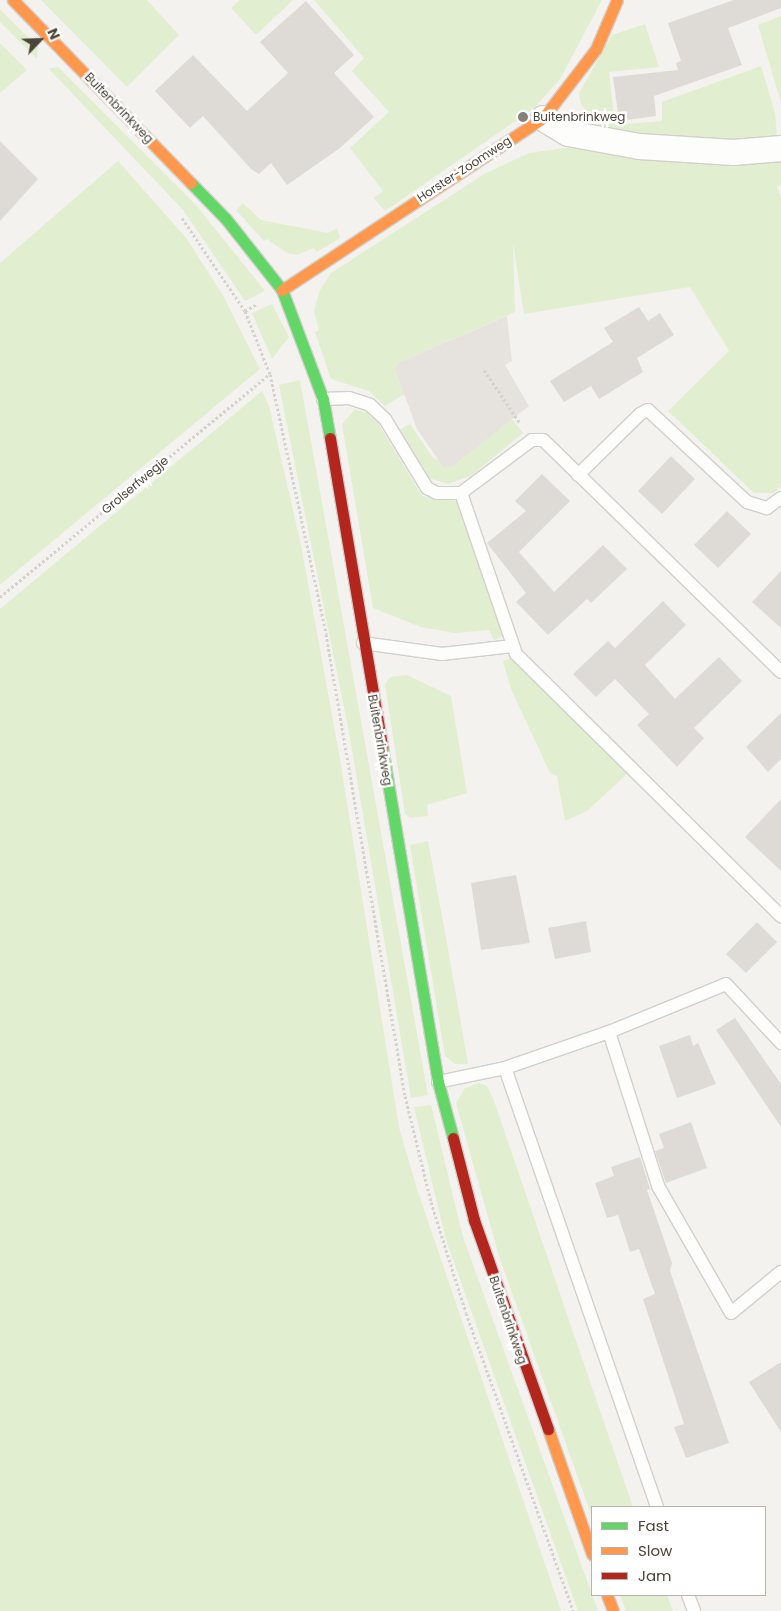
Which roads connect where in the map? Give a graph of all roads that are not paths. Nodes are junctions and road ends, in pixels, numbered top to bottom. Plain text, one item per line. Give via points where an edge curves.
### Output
1 (13, 0) edge
2 (616, 0) edge
3 (543, 118) junction
4 (781, 148) edge
5 (282, 290) junction
6 (323, 398) junction
7 (578, 476) junction
8 (461, 492) junction
9 (781, 498) edge
10 (363, 643) junction
11 (513, 646) junction
12 (781, 672) edge
13 (781, 916) edge
14 (609, 1032) junction
15 (781, 1043) edge
16 (505, 1068) junction
17 (438, 1082) junction
18 (781, 1272) edge
19 (657, 1506) edge
20 (591, 1551) edge
21 (607, 1596) edge
22 (688, 1596) edge
23 (613, 1611) edge
24 (694, 1611) edge

1 - 5 main road, Buitenbrinkweg via 226,219
2 - 3 main road, Horster-Zoomweg via 596,49
3 - 4 street via 568,133 639,146 733,152
3 - 5 main road, Horster-Zoomweg
5 - 6 main road, Buitenbrinkweg
6 - 8 lane via 349,398 370,404 385,419 427,488 437,493
6 - 10 main road, Buitenbrinkweg
7 - 8 lane via 543,440 532,440
7 - 9 lane via 640,414 648,410 747,502 767,508
7 - 12 lane
8 - 11 lane
10 - 11 lane via 442,654
10 - 17 main road, Buitenbrinkweg
11 - 13 lane via 516,654
14 - 15 lane via 726,984
14 - 16 lane
14 - 18 lane via 658,1186 730,1313
16 - 17 lane
16 - 19 lane
17 - 20 main road, Buitenbrinkweg via 474,1220
21 - 23 main road
22 - 24 lane

